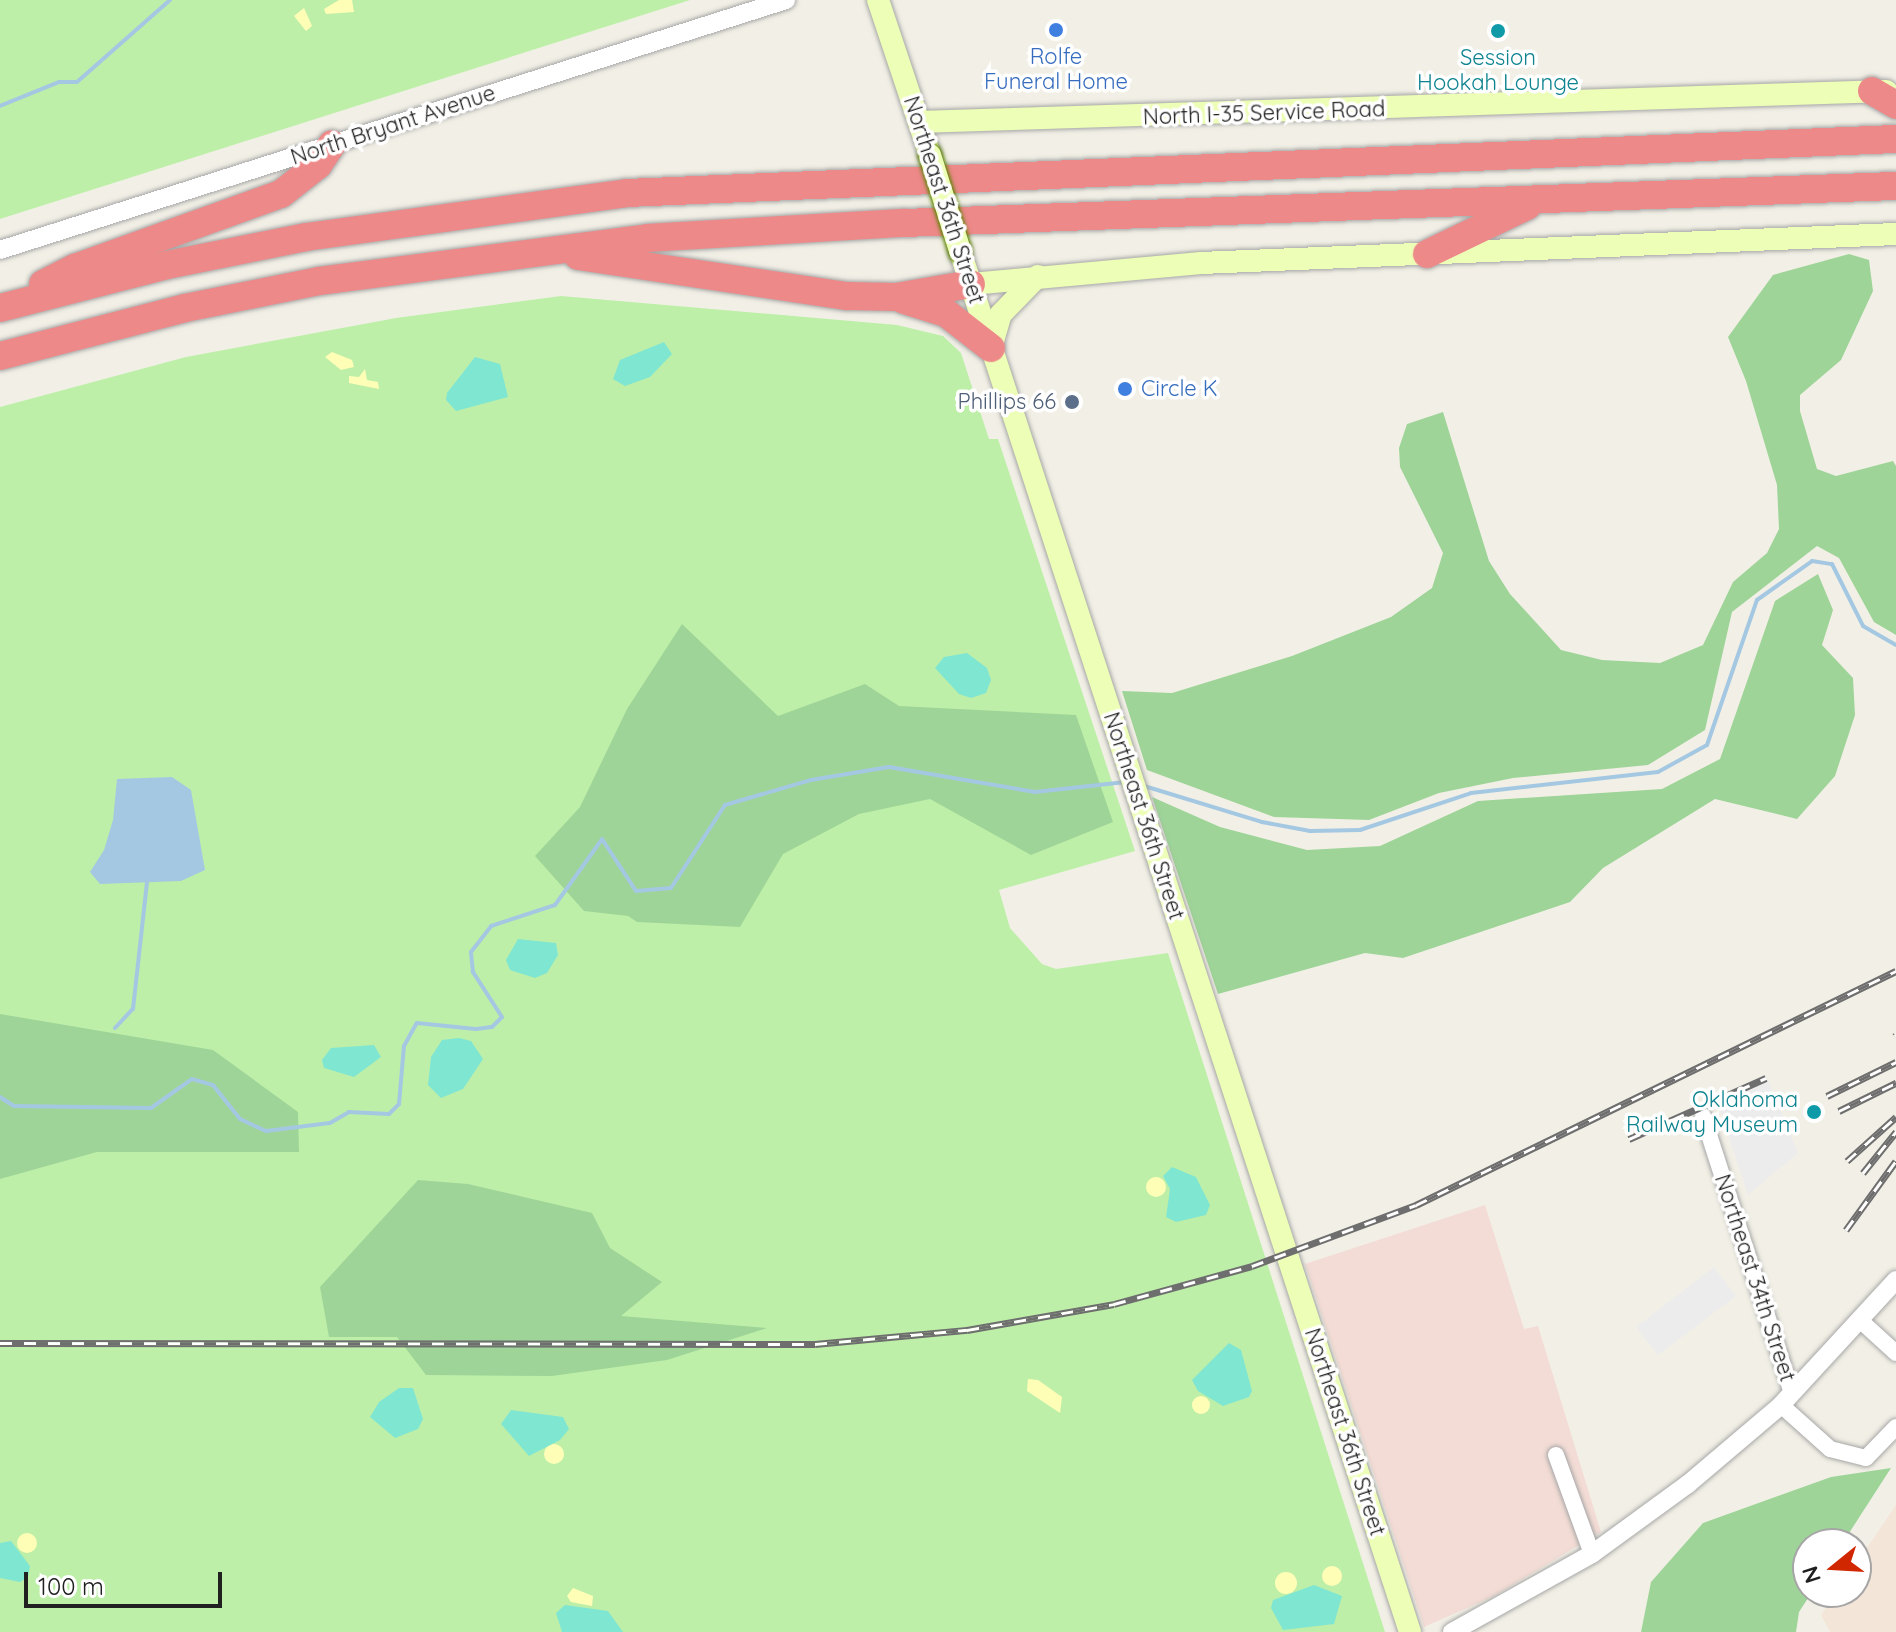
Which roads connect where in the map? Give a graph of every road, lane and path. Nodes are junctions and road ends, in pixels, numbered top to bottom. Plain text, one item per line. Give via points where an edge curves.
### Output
1 (786, 0) edge
2 (878, 0) edge
3 (1888, 96) edge
4 (919, 122) junction
5 (1896, 139) edge
6 (332, 144) junction
7 (1896, 186) edge
8 (1539, 201) junction
9 (1896, 234) edge
10 (537, 249) junction
11 (0, 250) edge
12 (1427, 254) junction
13 (1038, 276) junction
14 (971, 284) junction
15 (896, 297) junction
16 (0, 307) edge
17 (991, 348) junction
18 (0, 356) edge
19 (1703, 1116) dead end
20 (1896, 1280) edge
21 (1862, 1322) junction
22 (1896, 1353) edge
23 (1786, 1399) junction
24 (1896, 1427) edge
25 (1556, 1455) dead end
26 (1592, 1554) junction
27 (1410, 1632) edge
28 (1452, 1632) edge

1 - 6 street, North Bryant Avenue
2 - 4 main road, Northeast 36th Street
3 - 4 main road, North I-35 Service Road
4 - 14 main road, Northeast 36th Street, bridge
5 - 16 highway via 627,193 306,237
6 - 11 street, North Bryant Avenue
6 - 16 highway via 311,172 281,194 75,268
7 - 8 highway
8 - 10 highway via 904,223
8 - 12 highway
9 - 12 main road
10 - 15 highway via 817,292
10 - 18 highway via 290,287
12 - 13 main road via 1121,267
13 - 14 main road
13 - 17 main road via 1001,314
14 - 15 highway
14 - 17 main road, Northeast 36th Street
15 - 17 highway via 946,313
17 - 27 main road, Northeast 36th Street
19 - 23 street, Northeast 34th Street
20 - 21 street
21 - 22 street
21 - 23 street
23 - 24 street via 1830,1449 1866,1458
23 - 26 street via 1688,1484
25 - 26 street
26 - 28 street

